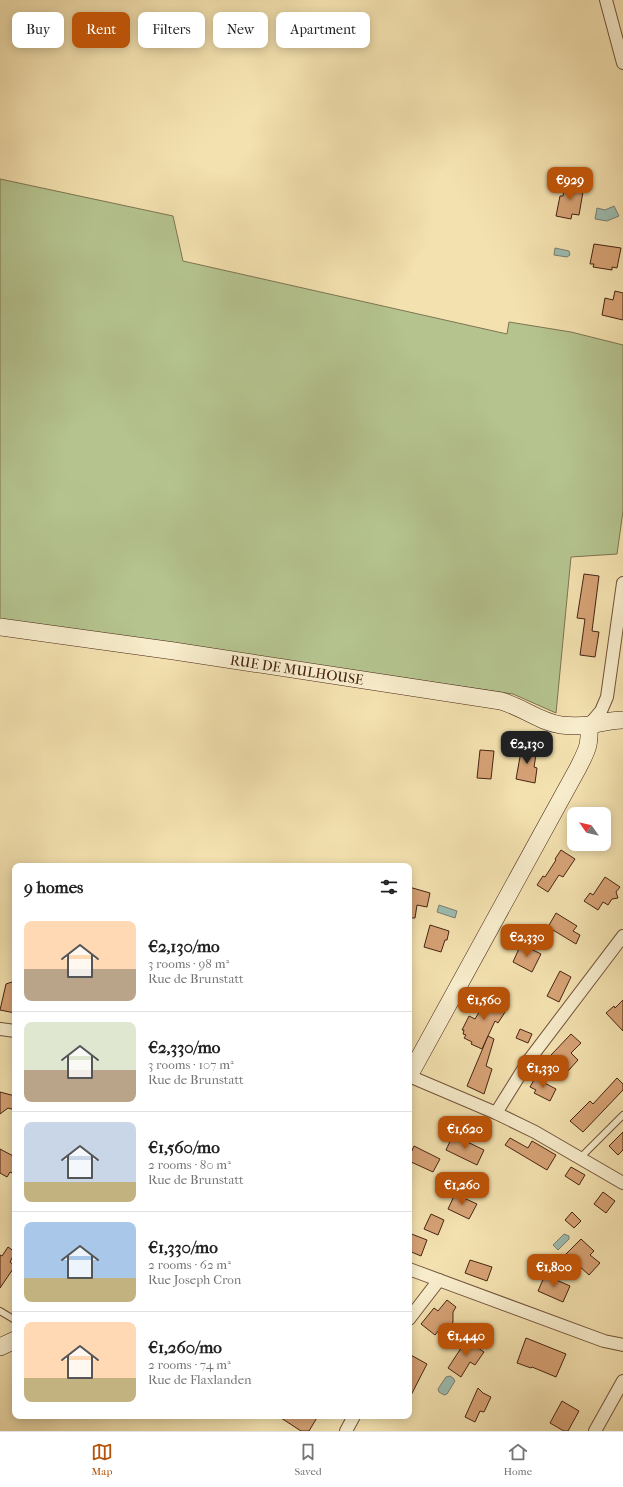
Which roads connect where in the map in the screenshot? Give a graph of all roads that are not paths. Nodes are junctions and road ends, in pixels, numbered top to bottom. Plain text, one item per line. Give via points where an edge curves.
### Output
1 (606, 0) edge
2 (623, 63) edge
3 (623, 582) edge
4 (0, 627) edge
5 (623, 720) edge
6 (589, 725) junction
7 (623, 936) edge
8 (0, 1029) edge
9 (12, 1031) edge
10 (412, 1071) edge
11 (412, 1077) edge
12 (496, 1113) junction
13 (623, 1115) edge
14 (580, 1158) junction
15 (623, 1183) edge
16 (412, 1270) edge
17 (439, 1280) junction
18 (0, 1311) edge
19 (412, 1315) edge
20 (12, 1318) edge
21 (623, 1345) edge
22 (623, 1381) edge
23 (352, 1419) edge
24 (346, 1431) edge
25 (595, 1431) edge

1 - 2 street
3 - 6 street via 607,697 601,711
4 - 6 main road, RUE DE MULHOUSE via 501,701 552,723
5 - 6 main road, RUE DE MULHOUSE
6 - 10 main road via 590,740 578,768
7 - 12 street via 530,1060
8 - 9 street
11 - 12 street
12 - 14 street
13 - 14 lane
14 - 15 street
16 - 17 street
17 - 19 street
17 - 21 street via 604,1341
18 - 20 lane
22 - 25 street
23 - 24 street

